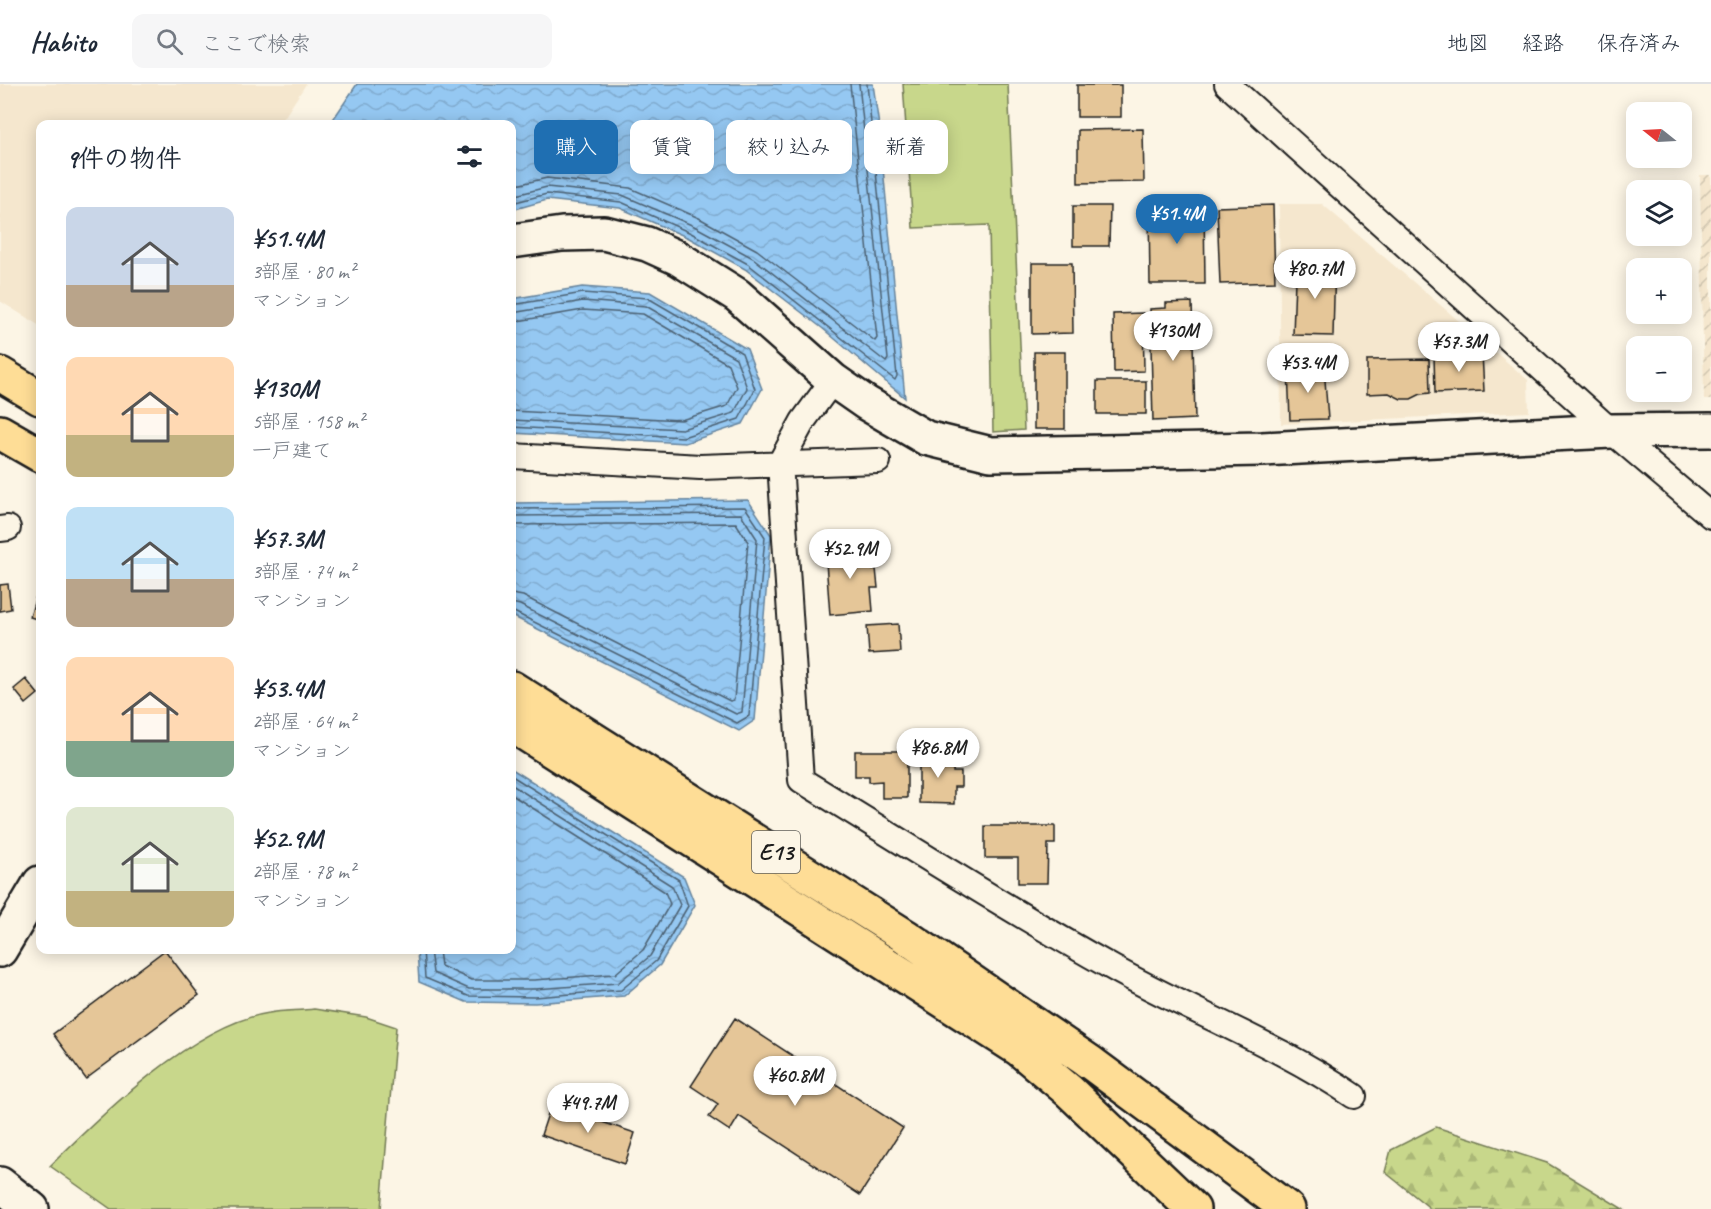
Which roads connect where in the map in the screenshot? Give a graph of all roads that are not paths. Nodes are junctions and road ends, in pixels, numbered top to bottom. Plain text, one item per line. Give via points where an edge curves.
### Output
1 (1227, 84) edge
2 (516, 240) edge
3 (0, 374) edge
4 (833, 380) junction
5 (36, 396) edge
6 (1711, 430) edge
7 (0, 432) edge
8 (1611, 432) junction
9 (36, 453) edge
10 (516, 456) edge
11 (878, 460) dead end
12 (780, 463) junction
13 (1711, 516) edge
14 (516, 691) edge
15 (516, 728) edge
16 (36, 890) edge
17 (0, 950) edge
18 (1354, 1096) dead end
19 (0, 1184) edge
20 (32, 1209) edge
21 (1193, 1209) edge
22 (1288, 1209) edge

1 - 8 street
2 - 4 street via 604,233 647,244 678,258 737,295
3 - 5 highway
4 - 8 street via 926,438 991,454 1262,448
4 - 12 street via 803,421
6 - 8 street
7 - 9 highway
8 - 13 street
10 - 12 street via 700,467
11 - 12 street
12 - 18 street via 801,780 1112,968 1315,1069
14 - 22 highway, E13 via 905,936 1091,1063
15 - 21 highway, E13 via 1019,1049
16 - 17 street
19 - 20 street

